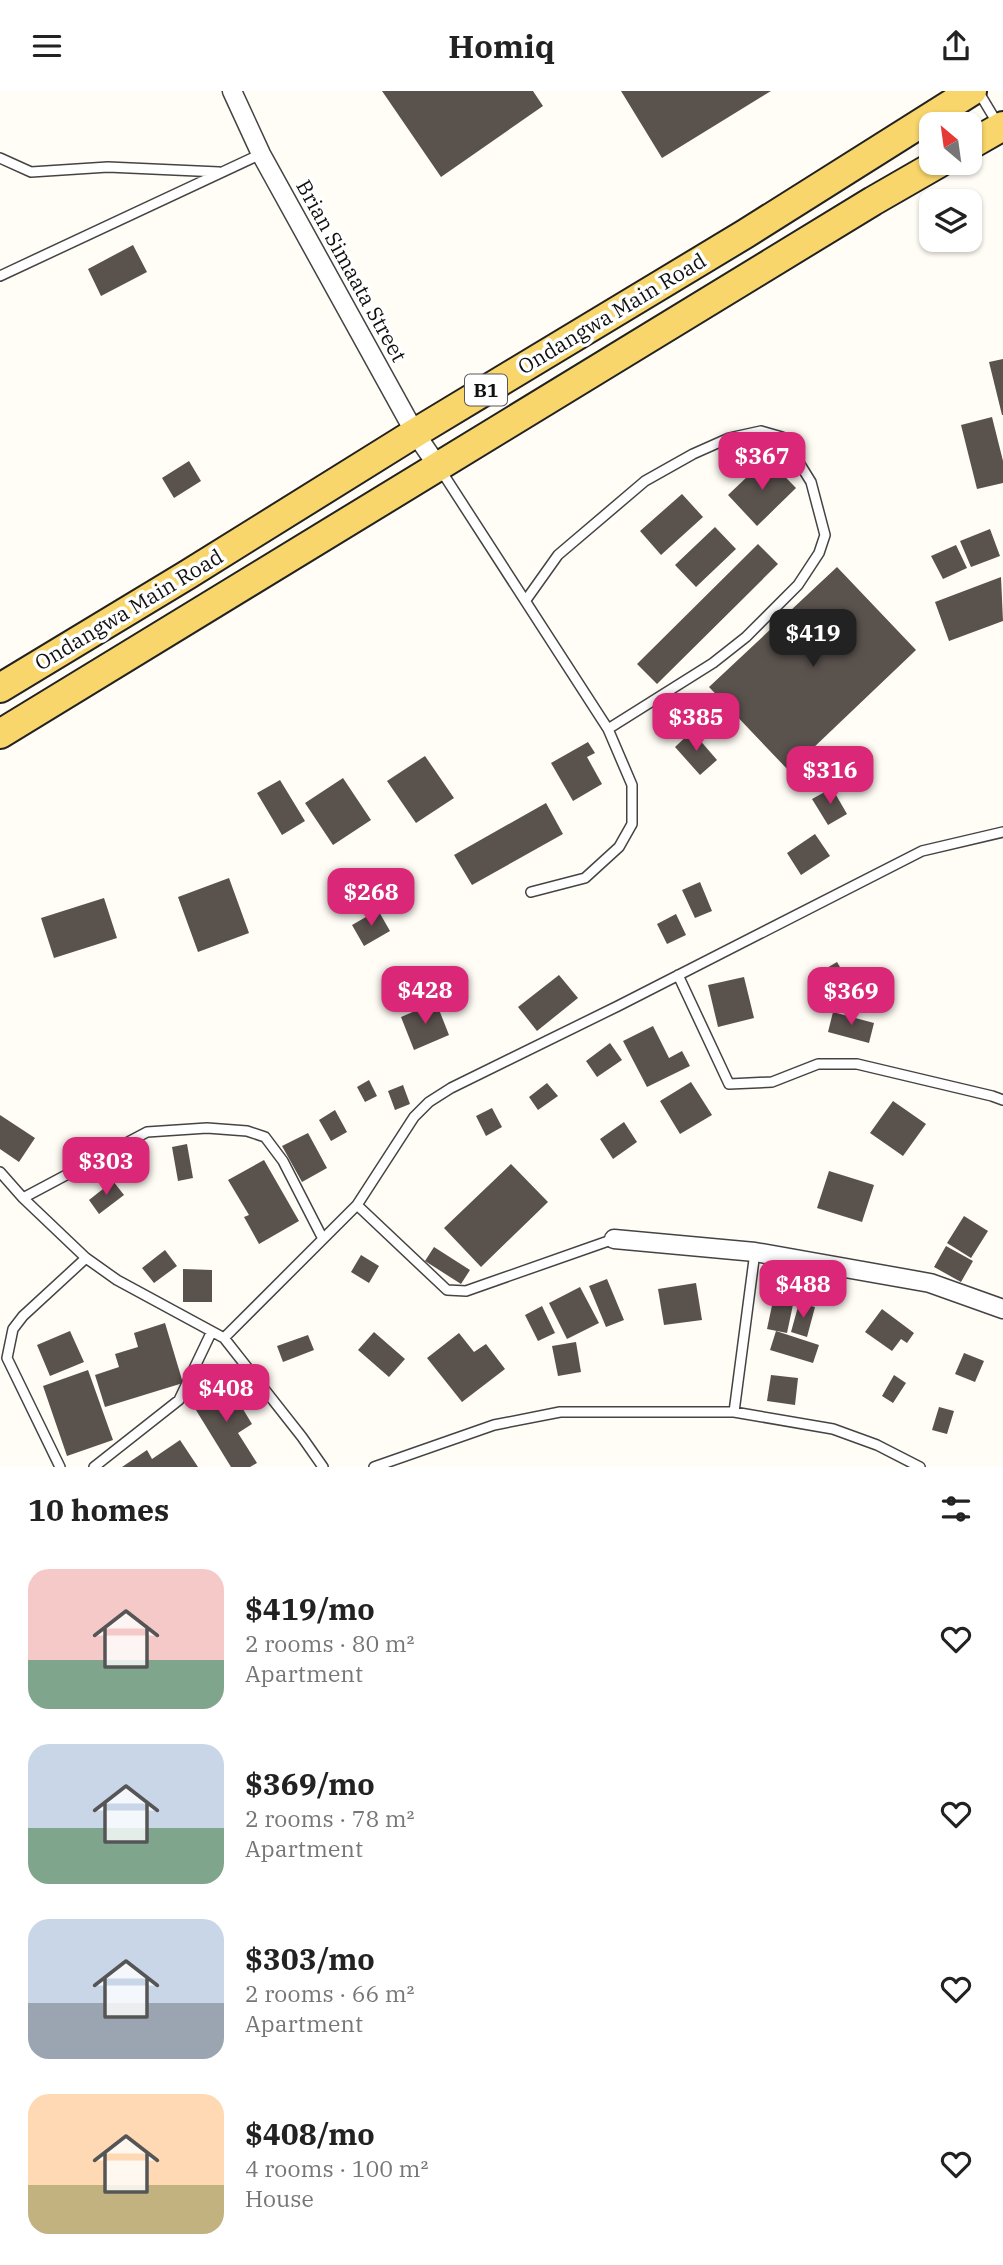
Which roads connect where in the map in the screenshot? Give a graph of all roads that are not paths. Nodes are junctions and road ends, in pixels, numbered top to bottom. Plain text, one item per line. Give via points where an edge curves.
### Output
1 (232, 91) edge
2 (972, 91) edge
3 (978, 91) edge
4 (1001, 127) edge
5 (982, 138) edge
6 (261, 154) junction
7 (0, 158) edge
8 (220, 173) junction
9 (919, 175) edge
10 (0, 276) edge
11 (415, 433) junction
12 (439, 468) junction
13 (526, 600) junction
14 (0, 688) edge
15 (608, 729) junction
16 (0, 734) edge
17 (1003, 832) edge
18 (531, 892) dead end
19 (678, 975) junction
20 (1003, 1100) edge
21 (0, 1172) edge
22 (10, 1184) junction
23 (0, 1189) edge
24 (23, 1198) junction
25 (357, 1205) junction
26 (323, 1239) junction
27 (614, 1240) joint
28 (755, 1251) junction
29 (86, 1258) junction
30 (1003, 1309) edge
31 (211, 1333) junction
32 (224, 1338) junction
33 (734, 1412) junction
34 (60, 1467) edge
35 (94, 1467) edge
36 (323, 1467) edge
37 (374, 1467) edge
38 (920, 1467) edge

1 - 6 street, Brian Simaata Street
2 - 11 main road, Ondangwa Main Road / B1
3 - 4 lane
4 - 5 main road
6 - 8 lane
6 - 11 street, Brian Simaata Street
7 - 8 lane via 31,171 108,167
8 - 10 lane
9 - 12 main road, Ondangwa Main Road / B1
11 - 12 street, Brian Simaata Street
11 - 14 main road, Ondangwa Main Road / B1
12 - 13 lane
12 - 16 main road, Ondangwa Main Road / B1
13 - 15 lane
13 - 15 lane via 558,555 645,481 694,454 761,431 782,437 790,448 811,482 825,535 819,553 798,585 746,637
15 - 18 lane via 632,785 632,824 619,846 585,878
17 - 19 lane via 922,851
19 - 20 lane via 730,1084 772,1082 818,1064 857,1065
19 - 25 lane via 429,1102 414,1117
21 - 22 lane
22 - 23 lane
22 - 24 lane
24 - 26 lane via 148,1132 247,1131 265,1137 283,1161
24 - 29 lane
25 - 26 lane
25 - 27 lane via 447,1290 466,1291
26 - 32 lane
27 - 28 street
28 - 30 street via 930,1283
28 - 33 lane
29 - 31 lane
29 - 34 lane via 23,1315 13,1329 7,1358
31 - 32 lane
31 - 35 lane via 179,1400
32 - 36 lane
33 - 37 lane via 560,1412 494,1425
33 - 38 lane via 834,1429

